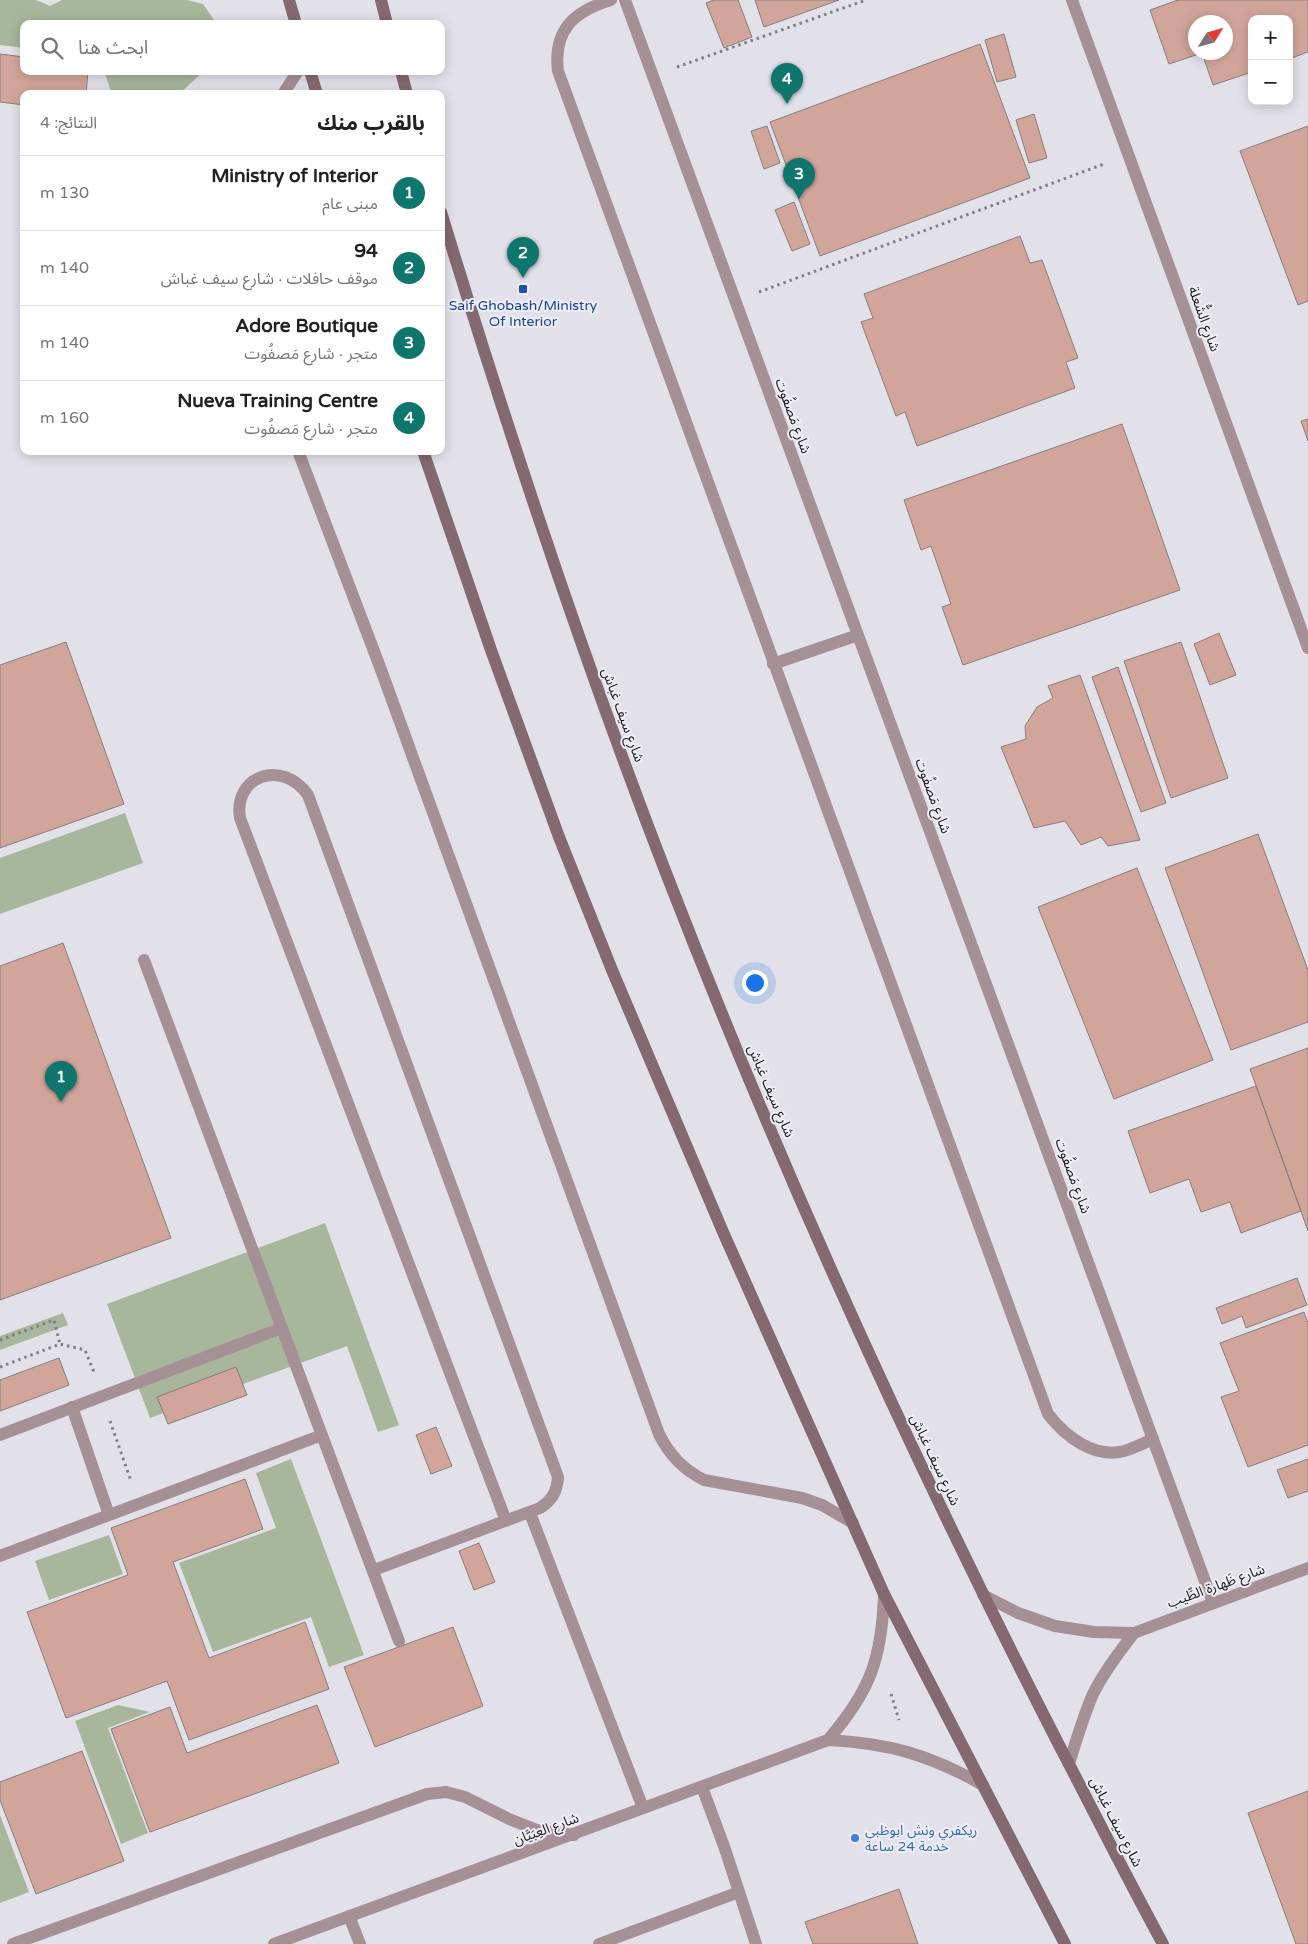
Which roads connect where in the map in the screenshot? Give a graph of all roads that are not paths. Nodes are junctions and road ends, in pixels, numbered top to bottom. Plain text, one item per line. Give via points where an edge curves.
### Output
1 (289, 0) edge
2 (381, 0) edge
3 (611, 0) edge
4 (625, 0) edge
5 (1072, 0) edge
6 (295, 20) edge
7 (386, 20) edge
8 (295, 75) edge
9 (311, 75) edge
10 (402, 75) edge
11 (286, 90) edge
12 (315, 90) edge
13 (406, 90) edge
14 (445, 225) edge
15 (300, 455) edge
16 (424, 455) edge
17 (858, 635) junction
18 (1308, 648) edge
19 (773, 664) junction
20 (144, 960) dead end
21 (282, 1328) junction
22 (72, 1408) junction
23 (0, 1435) edge
24 (322, 1435) junction
25 (1153, 1439) junction
26 (530, 1513) junction
27 (110, 1515) junction
28 (506, 1521) junction
29 (853, 1523) junction
30 (0, 1556) edge
31 (1308, 1568) edge
32 (374, 1570) junction
33 (884, 1594) junction
34 (982, 1596) junction
35 (1213, 1603) junction
36 (1134, 1633) junction
37 (399, 1641) dead end
38 (828, 1740) junction
39 (1069, 1764) junction
40 (983, 1785) junction
41 (702, 1787) junction
42 (644, 1808) junction
43 (574, 1835) junction
44 (739, 1892) junction
45 (349, 1916) junction
46 (13, 1944) edge
47 (274, 1944) edge
48 (360, 1944) edge
49 (598, 1944) edge
50 (756, 1944) edge
51 (1065, 1944) edge
52 (1163, 1944) edge

1 - 6 street
2 - 7 street
3 - 19 street via 594,5 568,26 556,54 558,71
4 - 17 street, شارع مَصفُوت
5 - 18 street, شارع الشُّعلة
8 - 11 street
9 - 12 street
10 - 13 street
14 - 34 street, شارع سيف غباش via 545,539 667,874 743,1066 855,1324
15 - 29 street via 666,1448 683,1467 704,1480 802,1498 822,1505
16 - 29 street via 491,650 595,926 723,1232
17 - 19 street
17 - 25 street, شارع مَصفُوت
19 - 25 street via 1048,1414 1077,1442 1099,1450 1123,1451
20 - 21 street
21 - 22 street
21 - 24 street
22 - 23 street
22 - 27 street
24 - 27 street
24 - 32 street
25 - 35 street, شارع مَصفُوت
26 - 28 street
26 - 28 street via 554,1496 558,1477 308,795 292,779 277,774 266,776 255,780 243,794 239,805 240,818
26 - 42 street
27 - 30 street
28 - 32 street
29 - 33 street
31 - 35 street, شارع ظَهارة الطِّيب
32 - 37 street
33 - 38 street, شارع العِبَيَّان via 883,1626 869,1679 849,1716
33 - 40 street
34 - 36 street, شارع ظَهارة الطِّيب via 1056,1626 1094,1632
34 - 39 street, شارع سيف غباش
35 - 36 street, شارع ظَهارة الطِّيب
36 - 39 street via 1094,1694
38 - 40 street, شارع العِبَيَّان via 893,1747 924,1756
38 - 41 street, شارع العِبَيَّان
39 - 52 street, شارع سيف غباش
40 - 51 street
41 - 42 street, شارع العِبَيَّان
41 - 44 street
42 - 43 street, شارع العِبَيَّان
43 - 45 street, شارع العِبَيَّان
43 - 46 street via 537,1830 465,1797 446,1792 427,1794
44 - 49 street
44 - 50 street
45 - 47 street, شارع العِبَيَّان
45 - 48 street

